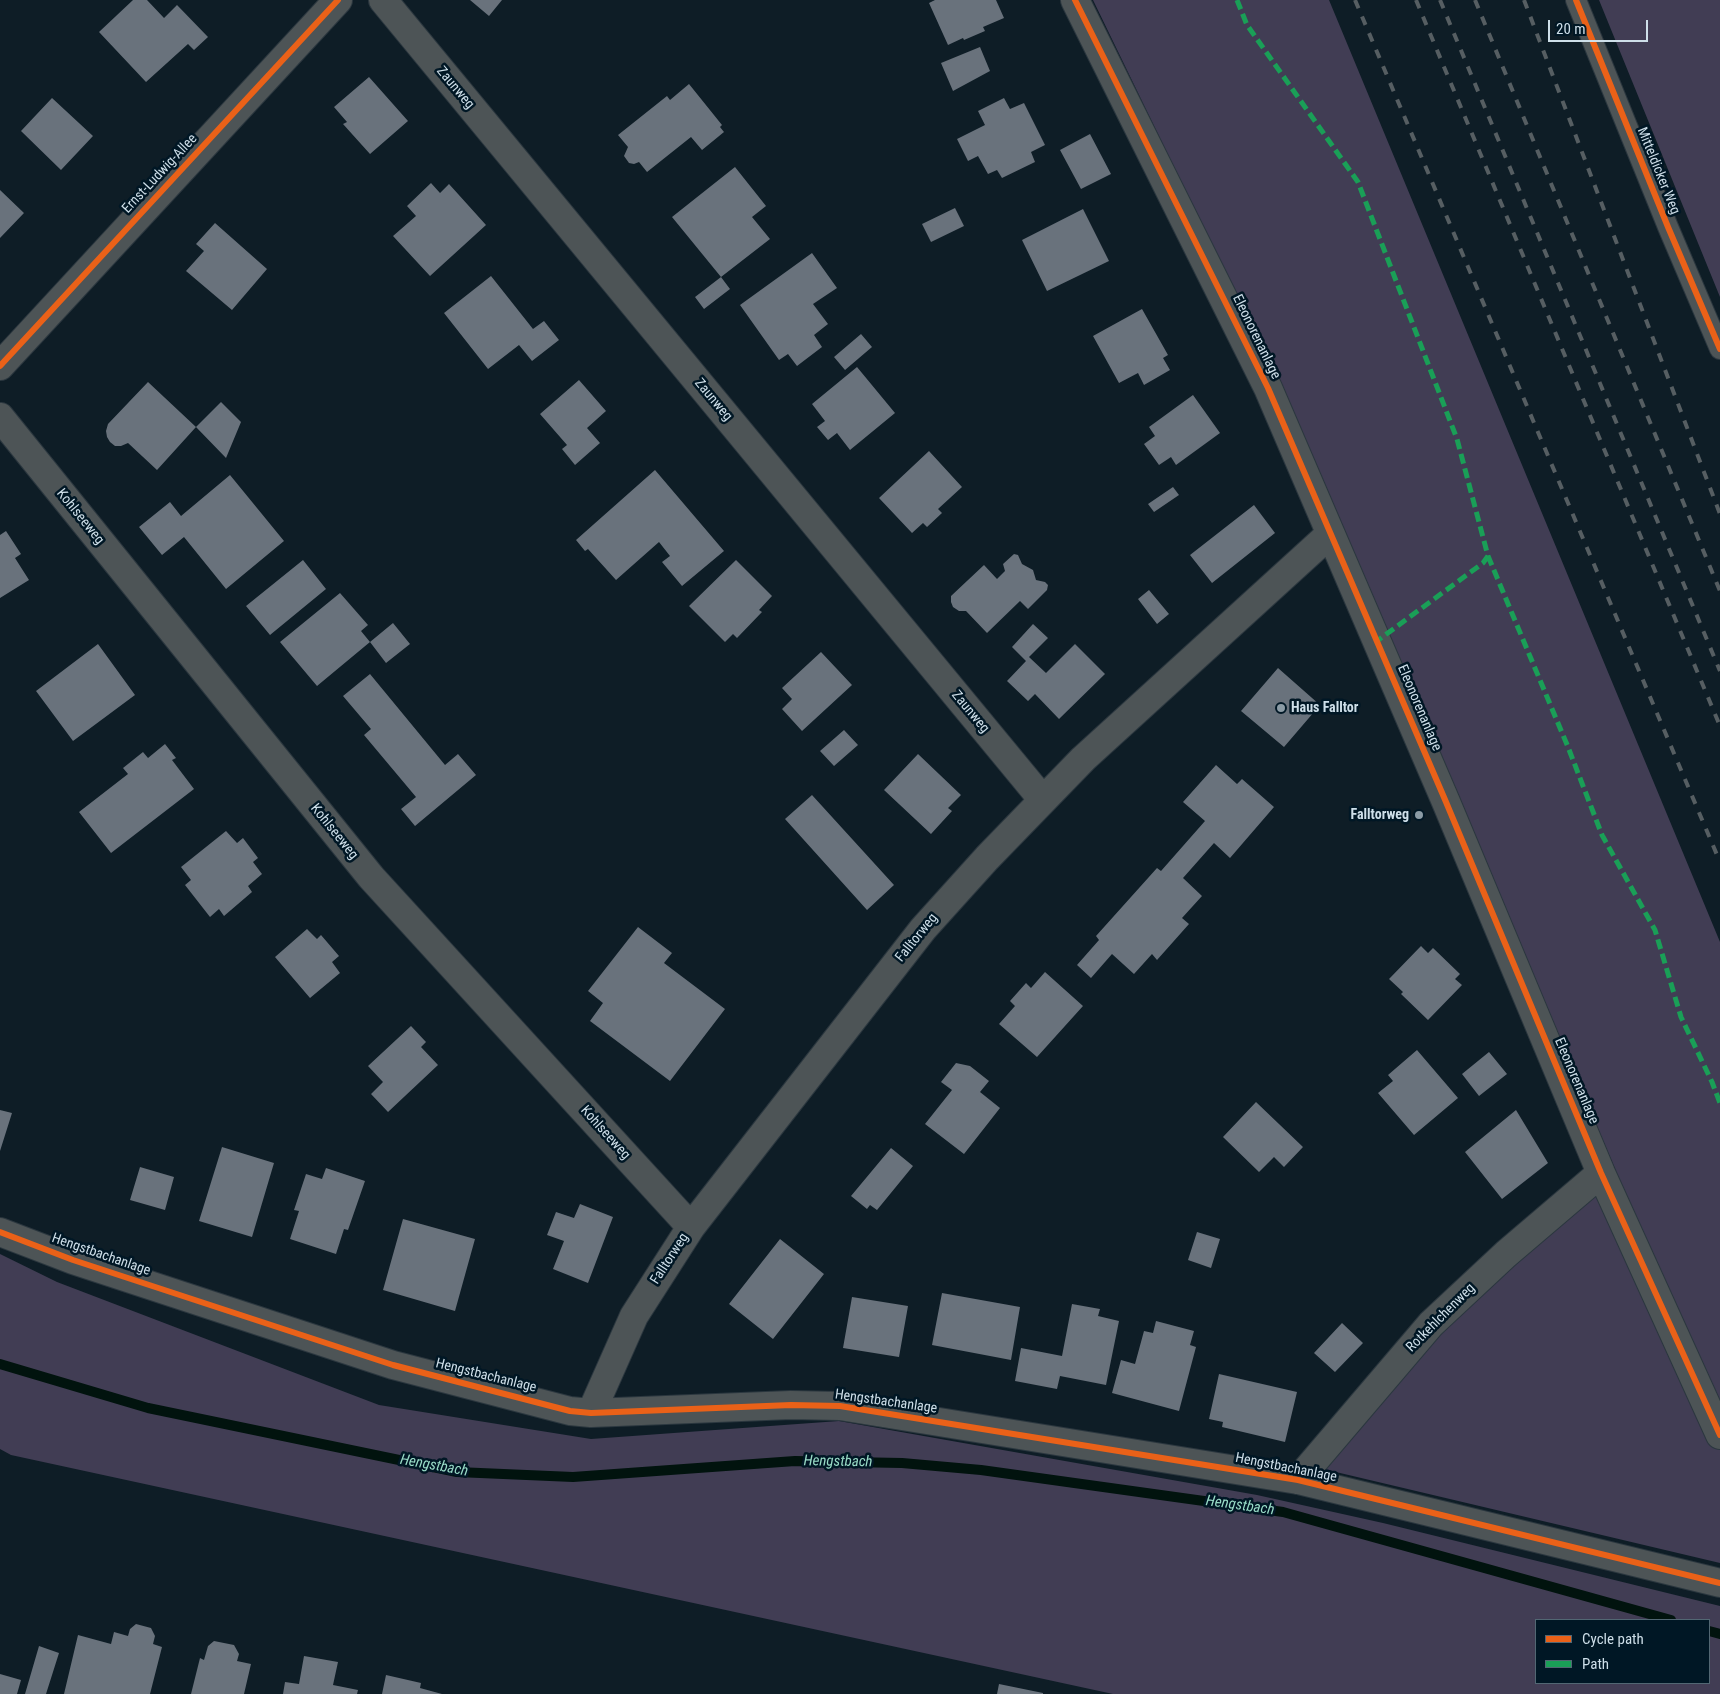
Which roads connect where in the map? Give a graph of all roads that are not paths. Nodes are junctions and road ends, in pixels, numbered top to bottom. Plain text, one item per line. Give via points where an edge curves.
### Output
1 (338, 0) edge
2 (382, 0) edge
3 (1075, 0) edge
4 (1576, 0) edge
5 (1720, 350) edge
6 (0, 366) edge
7 (0, 417) edge
8 (1330, 534) junction
9 (1043, 800) junction
10 (1601, 1173) junction
11 (691, 1227) junction
12 (0, 1232) edge
13 (591, 1413) junction
14 (1720, 1436) edge
15 (1298, 1480) junction
16 (1720, 1583) edge

1 - 6 street, Ernst-Ludwig-Allee
2 - 9 street, Zaunweg
3 - 8 street, Eleonorenanlage via 1268,388
4 - 5 lane, Mitteldicker Weg
7 - 11 street, Kohlseeweg via 371,877
8 - 9 street, Falltorweg
8 - 10 street, Eleonorenanlage
9 - 11 street, Falltorweg via 923,929
10 - 14 street, Eleonorenanlage
10 - 15 street, Rotkehlchenweg via 1506,1254 1431,1324
11 - 13 street, Falltorweg via 634,1316
12 - 13 street, Hengstbachanlage via 73,1260 393,1365 570,1411
13 - 15 street, Hengstbachanlage via 840,1406
15 - 16 street, Hengstbachanlage

